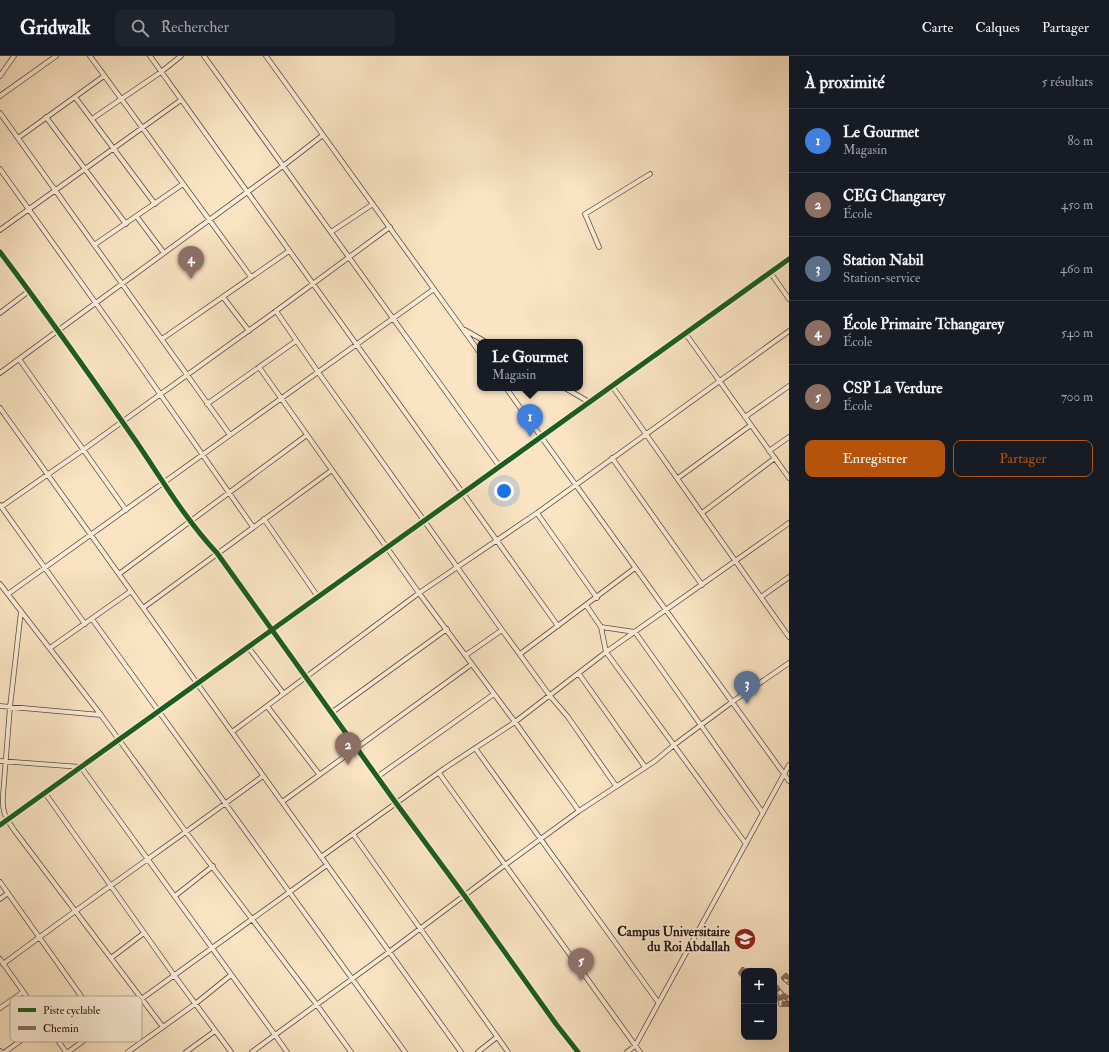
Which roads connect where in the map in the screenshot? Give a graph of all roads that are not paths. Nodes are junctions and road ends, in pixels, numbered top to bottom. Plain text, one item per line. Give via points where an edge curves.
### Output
1 (14, 56) edge
2 (56, 56) edge
3 (90, 56) edge
4 (150, 56) edge
5 (181, 56) edge
6 (204, 56) edge
7 (266, 56) edge
8 (161, 72) junction
9 (0, 76) edge
10 (104, 76) junction
11 (0, 96) edge
12 (75, 97) junction
13 (121, 99) junction
14 (181, 100) junction
15 (0, 113) edge
16 (46, 117) junction
17 (92, 119) junction
18 (142, 128) junction
19 (323, 135) junction
20 (18, 138) junction
21 (113, 149) junction
22 (283, 166) junction
23 (0, 169) edge
24 (85, 169) junction
25 (650, 174) dead end
26 (183, 184) junction
27 (55, 191) junction
28 (247, 192) junction
29 (155, 204) junction
30 (373, 204) junction
31 (29, 209) junction
32 (137, 216) junction
33 (210, 220) junction
34 (126, 224) junction
35 (390, 227) junction
36 (0, 230) edge
37 (331, 232) junction
38 (94, 245) junction
39 (599, 247) dead end
40 (289, 250) junction
41 (0, 252) edge
42 (164, 253) junction
43 (349, 257) junction
44 (789, 259) edge
45 (770, 272) junction
46 (251, 277) junction
47 (122, 284) junction
48 (312, 284) junction
49 (434, 289) junction
50 (29, 291) junction
51 (223, 297) junction
52 (789, 299) edge
53 (95, 304) junction
54 (276, 312) junction
55 (0, 313) edge
56 (393, 318) junction
57 (463, 329) junction
58 (58, 330) junction
59 (249, 331) junction
60 (789, 331) edge
61 (685, 333) junction
62 (162, 339) junction
63 (481, 339) edge
64 (296, 341) junction
65 (356, 345) junction
66 (477, 348) edge
67 (19, 359) junction
68 (259, 367) junction
69 (318, 372) junction
70 (0, 373) edge
71 (187, 374) junction
72 (719, 381) junction
73 (612, 386) junction
74 (789, 386) edge
75 (508, 391) edge
76 (570, 391) edge
77 (160, 394) junction
78 (281, 398) junction
79 (589, 402) junction
80 (207, 404) junction
81 (0, 408) edge
82 (745, 417) junction
83 (122, 421) junction
84 (751, 425) junction
85 (646, 434) junction
86 (230, 435) junction
87 (307, 435) junction
88 (541, 437) junction
89 (789, 437) edge
90 (83, 450) junction
91 (769, 451) junction
92 (203, 455) junction
93 (612, 458) junction
94 (775, 458) junction
95 (500, 466) junction
96 (332, 470) junction
97 (48, 474) junction
98 (678, 478) junction
99 (789, 478) edge
100 (164, 482) junction
101 (575, 485) junction
102 (229, 493) junction
103 (463, 493) junction
104 (0, 506) edge
105 (126, 510) junction
106 (537, 513) junction
107 (702, 513) junction
108 (264, 519) junction
109 (190, 521) junction
110 (424, 521) junction
111 (789, 523) edge
112 (253, 527) junction
113 (91, 535) junction
114 (496, 542) junction
115 (386, 548) junction
116 (217, 553) junction
117 (736, 561) junction
118 (457, 567) junction
119 (45, 568) junction
120 (635, 568) junction
121 (119, 574) junction
122 (789, 577) edge
123 (0, 584) edge
124 (702, 585) junction
125 (131, 591) junction
126 (419, 593) junction
127 (8, 594) junction
128 (318, 597) junction
129 (761, 597) junction
130 (597, 598) junction
131 (586, 605) junction
132 (143, 608) junction
133 (666, 610) junction
134 (21, 611) junction
135 (92, 619) junction
136 (85, 624) junction
137 (558, 626) junction
138 (601, 627) junction
139 (447, 629) junction
140 (272, 630) junction
141 (502, 630) junction
142 (635, 632) junction
143 (788, 634) edge
144 (248, 647) junction
145 (50, 648) junction
146 (606, 652) junction
147 (520, 654) junction
148 (466, 655) junction
149 (789, 663) edge
150 (472, 664) junction
151 (579, 674) junction
152 (305, 677) junction
153 (197, 684) junction
154 (283, 694) junction
155 (494, 694) junction
156 (550, 696) junction
157 (732, 702) junction
158 (0, 706) edge
159 (267, 706) junction
160 (10, 707) junction
161 (159, 711) junction
162 (331, 713) junction
163 (101, 715) junction
164 (515, 722) junction
165 (701, 725) junction
166 (232, 732) junction
167 (119, 740) junction
168 (674, 745) junction
169 (356, 747) junction
170 (476, 748) junction
171 (0, 761) edge
172 (6, 761) junction
173 (789, 765) edge
174 (81, 767) junction
175 (645, 767) junction
176 (439, 773) junction
177 (319, 774) junction
178 (784, 774) junction
179 (263, 776) junction
180 (377, 777) junction
181 (789, 781) edge
182 (616, 786) junction
183 (45, 793) junction
184 (282, 802) junction
185 (396, 803) junction
186 (225, 804) junction
187 (579, 812) junction
188 (763, 813) junction
189 (7, 820) junction
190 (0, 825) edge
191 (186, 832) junction
192 (353, 834) junction
193 (541, 839) junction
194 (746, 844) junction
195 (321, 857) junction
196 (148, 860) junction
197 (327, 865) junction
198 (505, 865) junction
199 (213, 866) junction
200 (0, 882) edge
201 (111, 886) junction
202 (290, 892) junction
203 (8, 894) junction
204 (464, 895) junction
205 (175, 896) junction
206 (0, 899) edge
207 (75, 911) junction
208 (252, 919) junction
209 (420, 929) junction
210 (144, 933) junction
211 (39, 937) junction
212 (212, 948) junction
213 (390, 952) junction
214 (111, 958) junction
215 (0, 959) edge
216 (3, 964) junction
217 (174, 975) junction
218 (231, 975) junction
219 (352, 979) junction
220 (777, 989) edge
221 (23, 992) junction
222 (17, 996) edge
223 (26, 996) edge
224 (80, 996) edge
225 (140, 996) edge
226 (777, 998) edge
227 (142, 999) joint
228 (789, 1000) edge
229 (10, 1001) edge
230 (658, 1002) junction
231 (195, 1004) junction
232 (789, 1004) edge
233 (317, 1005) junction
234 (0, 1008) edge
235 (163, 1027) junction
236 (215, 1031) junction
237 (275, 1036) junction
238 (497, 1037) junction
239 (19, 1042) edge
240 (59, 1042) edge
241 (81, 1042) edge
242 (635, 1046) junction
243 (5, 1052) edge
244 (67, 1052) edge
245 (128, 1052) edge
246 (186, 1052) edge
247 (230, 1052) edge
248 (252, 1052) edge
249 (287, 1052) edge
250 (351, 1052) edge
251 (405, 1052) edge
252 (461, 1052) edge
253 (478, 1052) edge
254 (508, 1052) edge
255 (578, 1052) edge
256 (627, 1052) edge
257 (640, 1052) edge

1 - 9 street
2 - 11 street
3 - 10 street
4 - 8 street
5 - 8 street
6 - 22 street
7 - 19 street
8 - 13 street
8 - 14 street
10 - 12 street
10 - 13 street
12 - 16 street
12 - 17 street
13 - 17 street
13 - 18 street
14 - 18 street
14 - 28 street
15 - 20 street
16 - 20 street
16 - 24 street
17 - 21 street
18 - 21 street
18 - 26 street
19 - 22 street
19 - 30 street
20 - 27 street
21 - 24 street
21 - 29 street
22 - 28 street
22 - 37 street
23 - 31 street
24 - 27 street
24 - 34 street
25 - 39 street via 585,214
26 - 29 street
26 - 33 street
27 - 31 street
27 - 38 street
28 - 33 street
28 - 40 street
29 - 32 street
30 - 35 street
30 - 37 street
31 - 36 street
31 - 53 street
32 - 34 street
32 - 42 street
33 - 42 street
33 - 46 street
34 - 38 street
35 - 43 street
35 - 49 street
37 - 43 street
38 - 47 street
40 - 46 street
40 - 48 street
41 - 50 street
42 - 47 street
43 - 48 street
43 - 56 street
44 - 45 street
45 - 52 street
45 - 61 street
46 - 51 street
47 - 53 street
47 - 62 street
48 - 54 street
48 - 65 street
49 - 56 street
49 - 57 street
50 - 55 street
50 - 58 street
51 - 59 street
51 - 62 street
53 - 58 street
53 - 77 street
54 - 59 street
54 - 64 street
56 - 65 street
56 - 95 street
57 - 63 street
57 - 66 street
58 - 67 street
58 - 83 street
59 - 71 street
60 - 72 street
61 - 72 street
61 - 73 street
62 - 71 street
64 - 68 street
64 - 69 street
65 - 69 street
65 - 103 street
67 - 70 street
67 - 90 street
68 - 78 street
68 - 80 street
69 - 78 street
69 - 110 street
71 - 77 street
71 - 80 street
72 - 82 street
72 - 85 street
73 - 79 street
73 - 85 street
74 - 82 street
75 - 88 street
76 - 79 street
77 - 83 street
77 - 92 street
78 - 86 street
78 - 87 street
79 - 88 street
80 - 86 street
81 - 97 street
82 - 84 street
83 - 90 street
83 - 100 street
84 - 91 street
84 - 98 street
85 - 93 street
85 - 98 street
86 - 92 street
87 - 96 street
87 - 102 street
88 - 95 street
88 - 101 street
89 - 91 street
90 - 97 street
90 - 105 street
91 - 94 street
92 - 100 street
92 - 102 street
93 - 101 street
93 - 124 street
94 - 99 street
94 - 107 street
95 - 103 street
96 - 108 street
96 - 115 street
97 - 104 street
97 - 113 street
98 - 107 street
100 - 105 street
100 - 109 street
101 - 106 street
101 - 120 street
102 - 109 street
102 - 112 street
103 - 110 street
103 - 114 street
104 - 119 street
105 - 113 street
106 - 114 street
106 - 130 street
107 - 117 street
108 - 112 street
108 - 128 street
109 - 116 street
109 - 121 street
110 - 115 street
110 - 118 street
111 - 117 street
112 - 116 street
113 - 119 street
113 - 121 street
114 - 118 street
114 - 137 street
115 - 126 street
115 - 128 street
116 - 132 street
116 - 140 street
117 - 124 street
117 - 129 street
118 - 126 street
118 - 141 street
119 - 127 street
119 - 136 street
120 - 130 street
120 - 133 street
121 - 125 street
122 - 129 street
123 - 127 street
124 - 133 street
125 - 132 street
125 - 135 street
126 - 139 street
126 - 152 street
127 - 134 street
128 - 140 street
129 - 143 street
130 - 131 street
131 - 137 street
131 - 138 street
132 - 153 street
133 - 142 street
133 - 157 street
134 - 145 street
134 - 160 street
135 - 136 street
135 - 161 street
136 - 145 street
137 - 147 street
138 - 142 street
138 - 146 street
139 - 148 street
139 - 162 street
140 - 144 street
140 - 152 street
141 - 147 street
141 - 148 street
142 - 146 street
142 - 165 street
144 - 153 street
144 - 154 street
145 - 163 street
146 - 151 street
146 - 168 street
147 - 156 street
148 - 150 street
149 - 157 street
150 - 155 street
150 - 169 street
151 - 156 street
151 - 175 street
152 - 154 street
152 - 162 street
153 - 161 street
153 - 166 street
154 - 159 street
155 - 164 street
155 - 180 street
156 - 164 street
156 - 182 street via 568,717
157 - 165 street
157 - 178 street
158 - 160 street
159 - 166 street
159 - 177 street
160 - 163 street
160 - 172 street
161 - 167 street
161 - 186 street
162 - 169 street
163 - 167 street
164 - 170 street
164 - 187 street
165 - 168 street
165 - 188 street
166 - 179 street
167 - 174 street
167 - 191 street
168 - 175 street
168 - 194 street
169 - 177 street
169 - 180 street
170 - 176 street
170 - 193 street
171 - 172 street
172 - 174 street
172 - 189 street via 2,808
173 - 178 street
174 - 183 street
174 - 196 street
175 - 182 street
176 - 185 street
176 - 198 street
177 - 184 street
178 - 181 street
178 - 188 street
179 - 184 street
179 - 186 street
180 - 185 street
182 - 187 street
183 - 189 street
183 - 201 street
184 - 195 street
185 - 192 street
185 - 204 street
186 - 191 street
186 - 202 street
187 - 193 street
188 - 194 street
189 - 190 street
189 - 207 street
191 - 196 street
191 - 199 street
192 - 195 street
192 - 209 street
193 - 198 street
193 - 230 street
194 - 230 street
195 - 197 street
196 - 201 street
196 - 205 street
197 - 202 street
197 - 213 street
198 - 204 street
198 - 242 street
199 - 205 street
199 - 208 street
200 - 203 street
201 - 207 street
201 - 210 street
202 - 208 street
202 - 219 street
203 - 206 street
203 - 211 street
204 - 209 street
204 - 255 street
205 - 212 street
207 - 211 street
207 - 214 street
208 - 212 street
208 - 233 street
209 - 213 street
209 - 238 street
210 - 214 street
210 - 217 street
211 - 216 street
211 - 224 street
212 - 217 street
212 - 218 street
213 - 219 street
213 - 252 street
214 - 225 street
215 - 216 street
216 - 221 street
217 - 227 street
217 - 231 street
218 - 231 street
218 - 237 street
219 - 233 street
219 - 251 street
220 - 228 street
221 - 222 street
221 - 223 street
226 - 232 street via 780,999 781,1004
227 - 235 street
229 - 234 street
230 - 242 street
231 - 235 street
231 - 236 street
233 - 237 street
233 - 250 street
235 - 245 street
236 - 246 street
236 - 247 street
237 - 248 street
237 - 249 street
238 - 253 street
238 - 254 street
239 - 243 street
240 - 244 street
241 - 244 street
242 - 256 street
242 - 257 street

